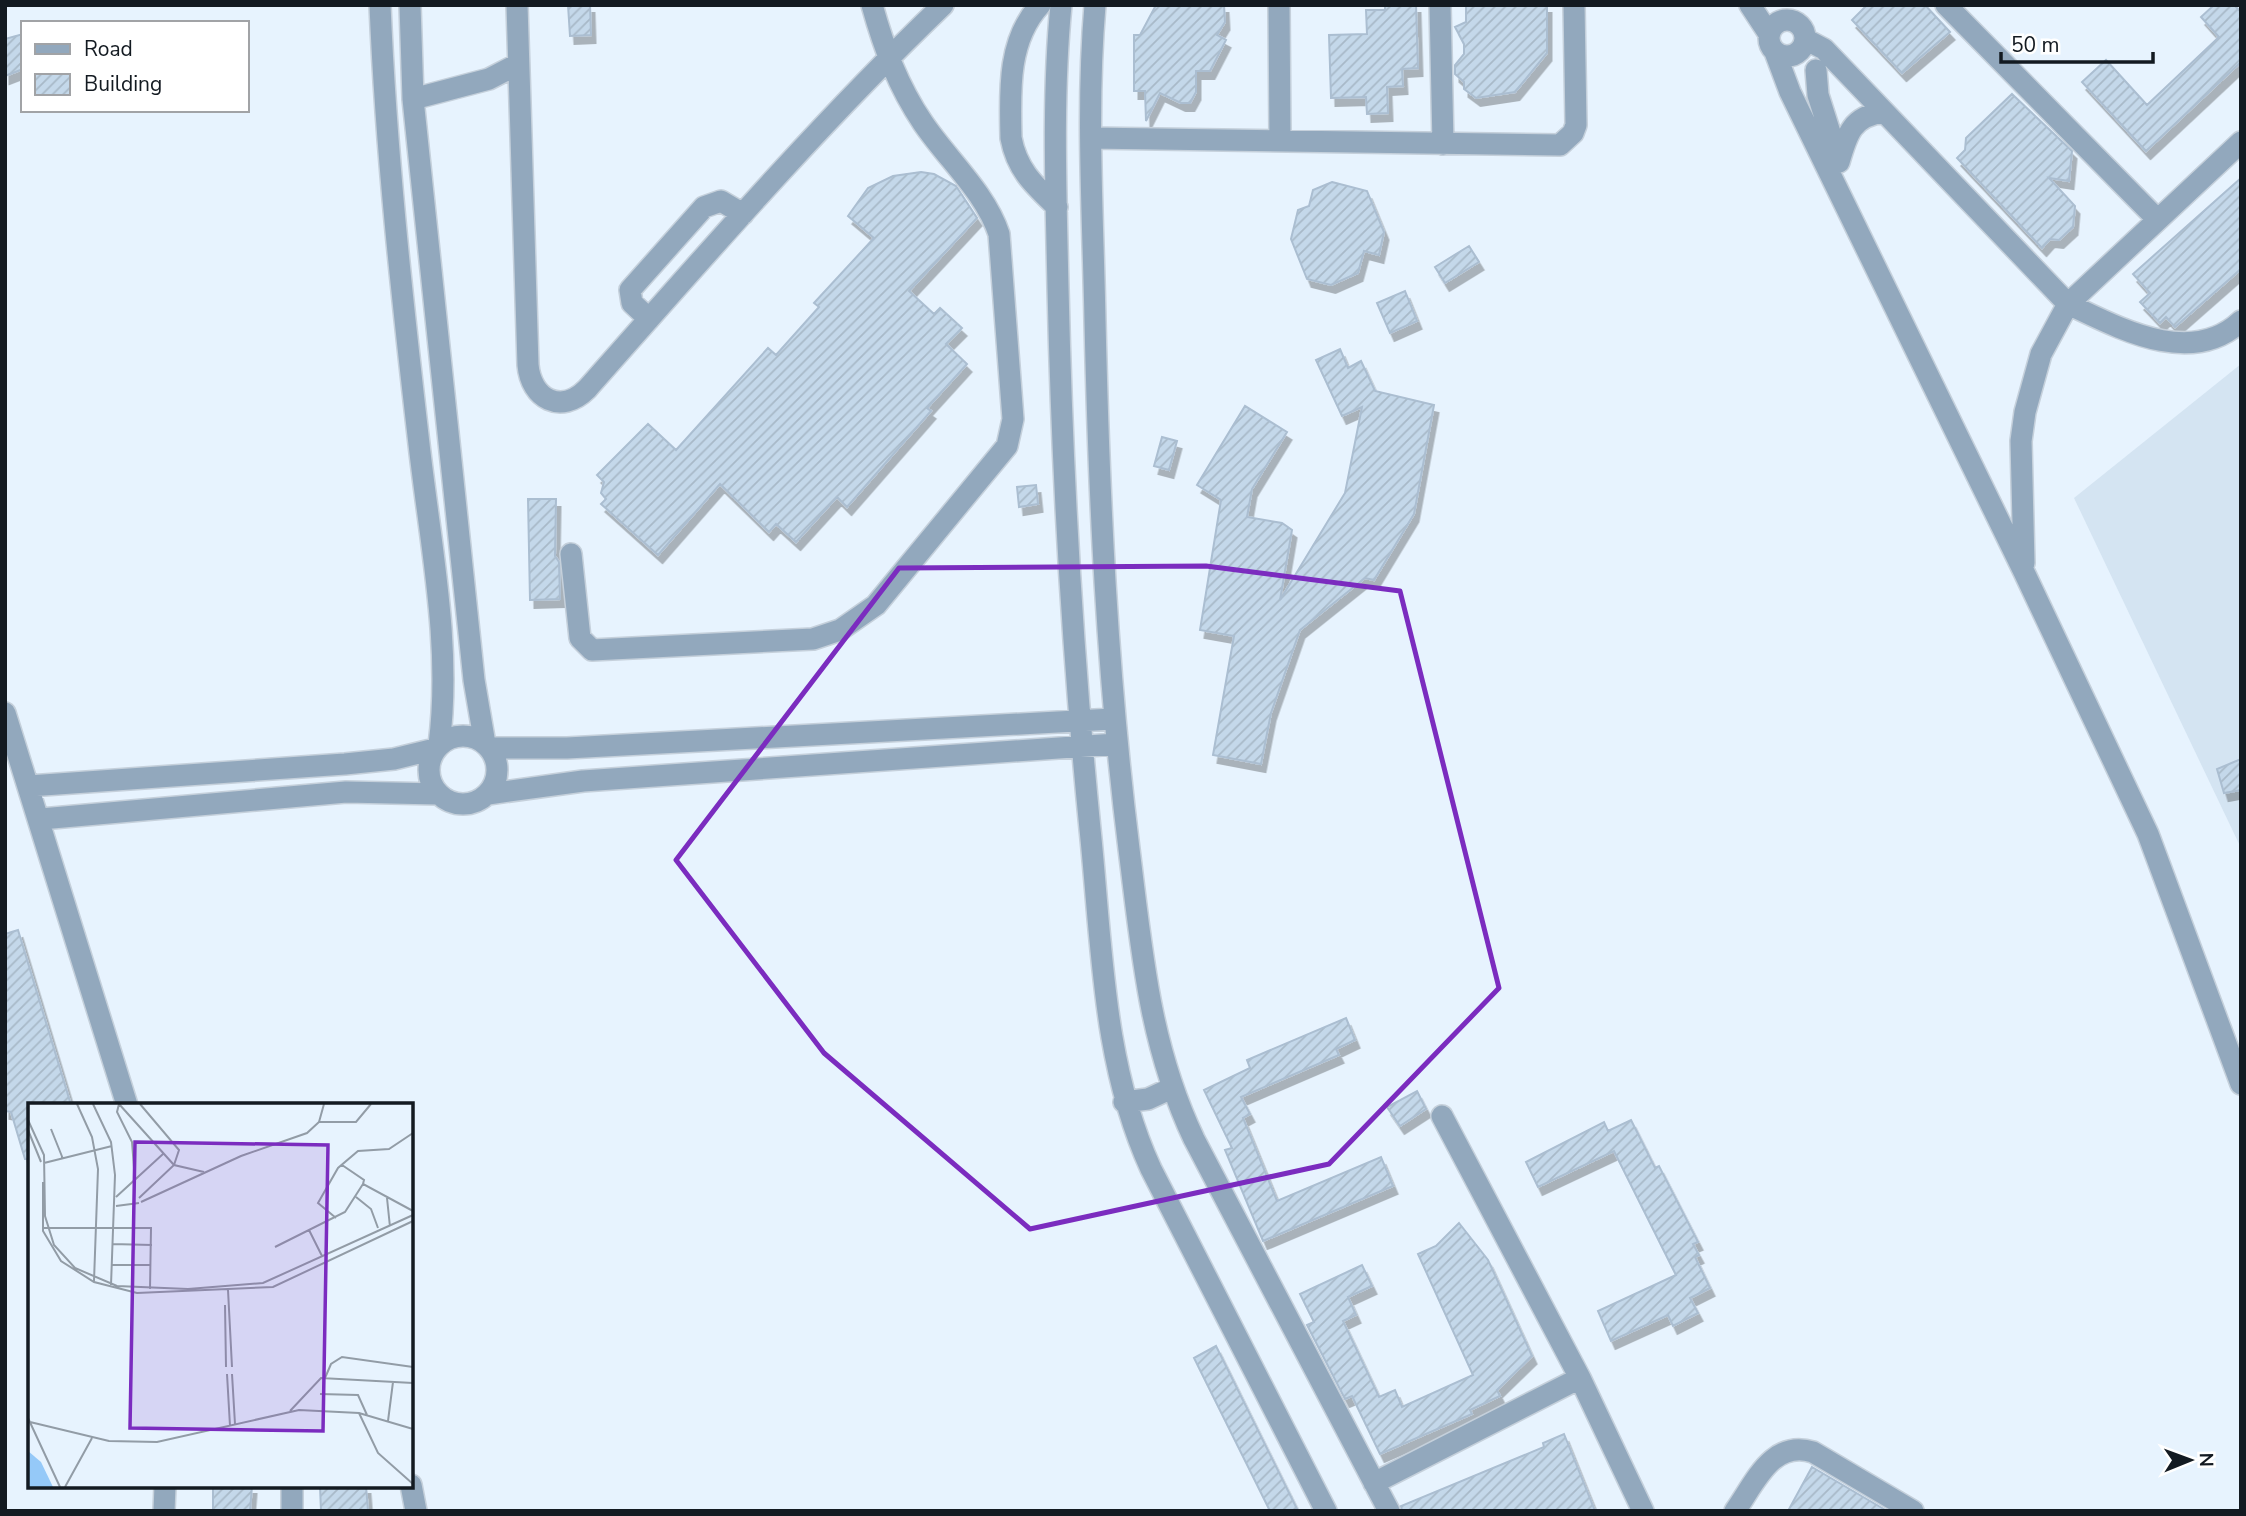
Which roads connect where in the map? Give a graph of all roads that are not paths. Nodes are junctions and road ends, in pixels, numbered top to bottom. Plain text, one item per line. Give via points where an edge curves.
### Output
1 (380, 5) edge
2 (410, 5) edge
3 (517, 5) edge
4 (872, 5) edge
5 (943, 5) edge
6 (1040, 5) edge
7 (1061, 5) edge
8 (1095, 5) edge
9 (1279, 5) edge
10 (1440, 5) edge
11 (1574, 5) edge
12 (1750, 5) edge
13 (1946, 5) edge
14 (1785, 13) edge
15 (1786, 45) junction
16 (887, 59) junction
17 (518, 64) junction
18 (1816, 70) junction
19 (1857, 85) junction
20 (413, 99) junction
21 (1884, 112) junction
22 (1091, 138) junction
23 (1280, 141) junction
24 (2241, 142) edge
25 (1443, 144) junction
26 (1837, 171) junction
27 (1057, 207) junction
28 (743, 214) junction
29 (2157, 219) junction
30 (2068, 304) junction
31 (649, 319) junction
32 (2241, 321) edge
33 (571, 554) dead end
34 (2024, 572) junction
35 (5, 713) edge
36 (1113, 719) junction
37 (1080, 721) junction
38 (1116, 744) junction
39 (487, 746) junction
40 (437, 747) junction
41 (1082, 748) junction
42 (29, 786) junction
43 (438, 794) junction
44 (488, 794) junction
45 (41, 819) junction
46 (2241, 1084) edge
47 (1172, 1088) junction
48 (1124, 1102) junction
49 (126, 1103) edge
50 (1442, 1116) dead end
51 (1580, 1378) junction
52 (1374, 1483) junction
53 (165, 1488) edge
54 (412, 1488) edge
55 (292, 1489) dead end
56 (164, 1511) edge
57 (292, 1511) edge
58 (416, 1511) edge
59 (1326, 1511) edge
60 (1389, 1511) edge
61 (1643, 1511) edge
62 (1735, 1511) edge
63 (1913, 1511) edge

1 - 40 street via 389,170 438,588 442,664
2 - 20 street
3 - 17 street
4 - 16 street
5 - 16 street
6 - 27 street via 1023,26 1015,47 1011,138 1028,180
7 - 27 street via 1055,93
8 - 22 street
9 - 23 street
10 - 25 street
11 - 25 street via 1577,116 1568,140 1552,147
12 - 15 street
13 - 29 street
14 - 15 street via 1800,26
15 - 18 street
15 - 19 street via 1820,45
15 - 26 street via 1790,92
16 - 28 street
16 - 33 street via 923,124 987,206 999,234 1013,419 1000,458 876,605 841,630 813,639 592,650 580,638
17 - 20 street via 489,79
17 - 31 street via 531,384 544,399 572,401
18 - 19 street
18 - 26 street
19 - 21 street
20 - 39 street via 474,680
21 - 26 street via 1869,114 1850,128
21 - 30 street
22 - 23 street
22 - 36 street via 1097,435
23 - 25 street
24 - 29 street
26 - 34 street
27 - 37 street via 1062,443
28 - 31 street
28 - 31 street via 721,201 709,203 660,257 629,295
29 - 30 street
30 - 32 street via 2114,326 2175,342 2204,342
30 - 34 street via 2041,354 2025,412 2021,471
34 - 46 street via 2148,834
35 - 42 street
36 - 37 street
36 - 38 street
37 - 39 street via 567,748
37 - 41 street
38 - 41 street
38 - 47 street via 1146,991
39 - 40 street via 462,735
39 - 44 street via 495,756 497,776
40 - 42 street via 394,759 345,764
40 - 43 street via 428,772
41 - 44 street via 570,782
41 - 48 street via 1108,1004
42 - 45 street
43 - 44 street via 457,804 479,801
43 - 45 street via 346,792
45 - 49 street
47 - 48 street
47 - 52 street via 1194,1139
48 - 59 street via 1151,1169
50 - 51 street
51 - 52 street
51 - 61 street
52 - 60 street
53 - 56 street
54 - 58 street
55 - 57 street
62 - 63 street via 1770,1460 1795,1448 1813,1452

